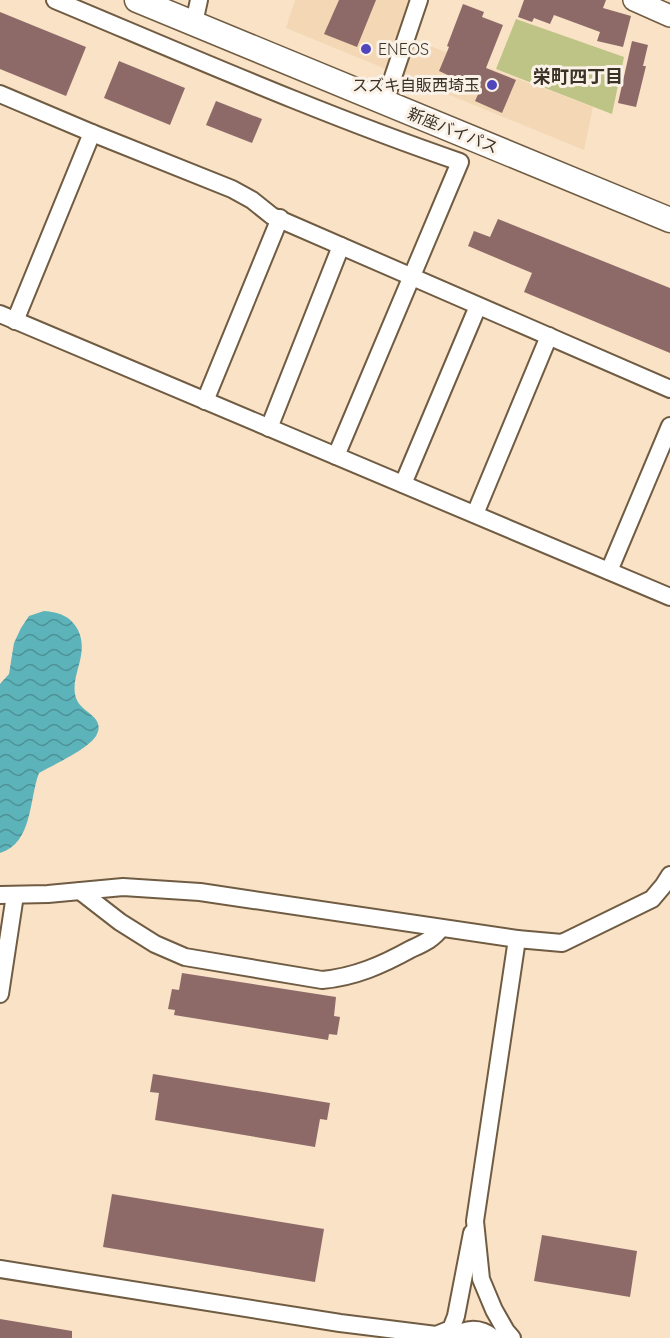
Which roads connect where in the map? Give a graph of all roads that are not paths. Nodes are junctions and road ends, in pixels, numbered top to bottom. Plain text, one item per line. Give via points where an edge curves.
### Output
1 (55, 0) edge
2 (137, 0) edge
3 (419, 0) edge
4 (634, 0) edge
5 (191, 8) edge
6 (670, 16) edge
7 (388, 89) junction
8 (0, 94) edge
9 (92, 133) junction
10 (670, 202) edge
11 (280, 218) junction
12 (670, 220) edge
13 (341, 246) junction
14 (412, 277) junction
15 (478, 306) junction
16 (8, 318) edge
17 (549, 336) junction
18 (670, 389) edge
19 (205, 401) junction
20 (670, 426) edge
21 (269, 428) junction
22 (336, 456) junction
23 (403, 484) junction
24 (474, 514) junction
25 (609, 571) junction
26 (670, 597) edge
27 (670, 875) edge
28 (80, 891) junction
29 (8, 895) edge
30 (441, 928) junction
31 (517, 939) junction
32 (0, 994) edge
33 (475, 1221) junction
34 (0, 1269) edge
35 (340, 1323) junction
36 (453, 1334) edge
37 (502, 1336) edge
38 (382, 1338) edge

1 - 14 street via 308,105 460,162
2 - 5 highway, 新座バイパス
3 - 7 street
4 - 6 main road
5 - 7 highway, 新座バイパス
5 - 12 highway, 新座バイパス
7 - 10 highway, 新座バイパス
8 - 9 street
9 - 11 street via 232,189
9 - 16 street
11 - 13 street
11 - 19 street
13 - 14 street
13 - 21 street
14 - 15 street
14 - 22 street
15 - 17 street
15 - 23 street
16 - 19 street
17 - 18 street
17 - 24 street
19 - 21 street
20 - 25 street
21 - 22 street
22 - 23 street
23 - 24 street
24 - 25 street
25 - 26 street
27 - 31 street via 652,899 562,943
28 - 29 street
28 - 30 street via 123,886 200,892
28 - 30 street via 120,922 185,957 322,980 375,968 430,940
29 - 32 street
30 - 31 street
31 - 33 street
33 - 36 street
33 - 37 street via 481,1279
34 - 35 street
35 - 36 street
35 - 38 street
36 - 37 street via 478,1329

